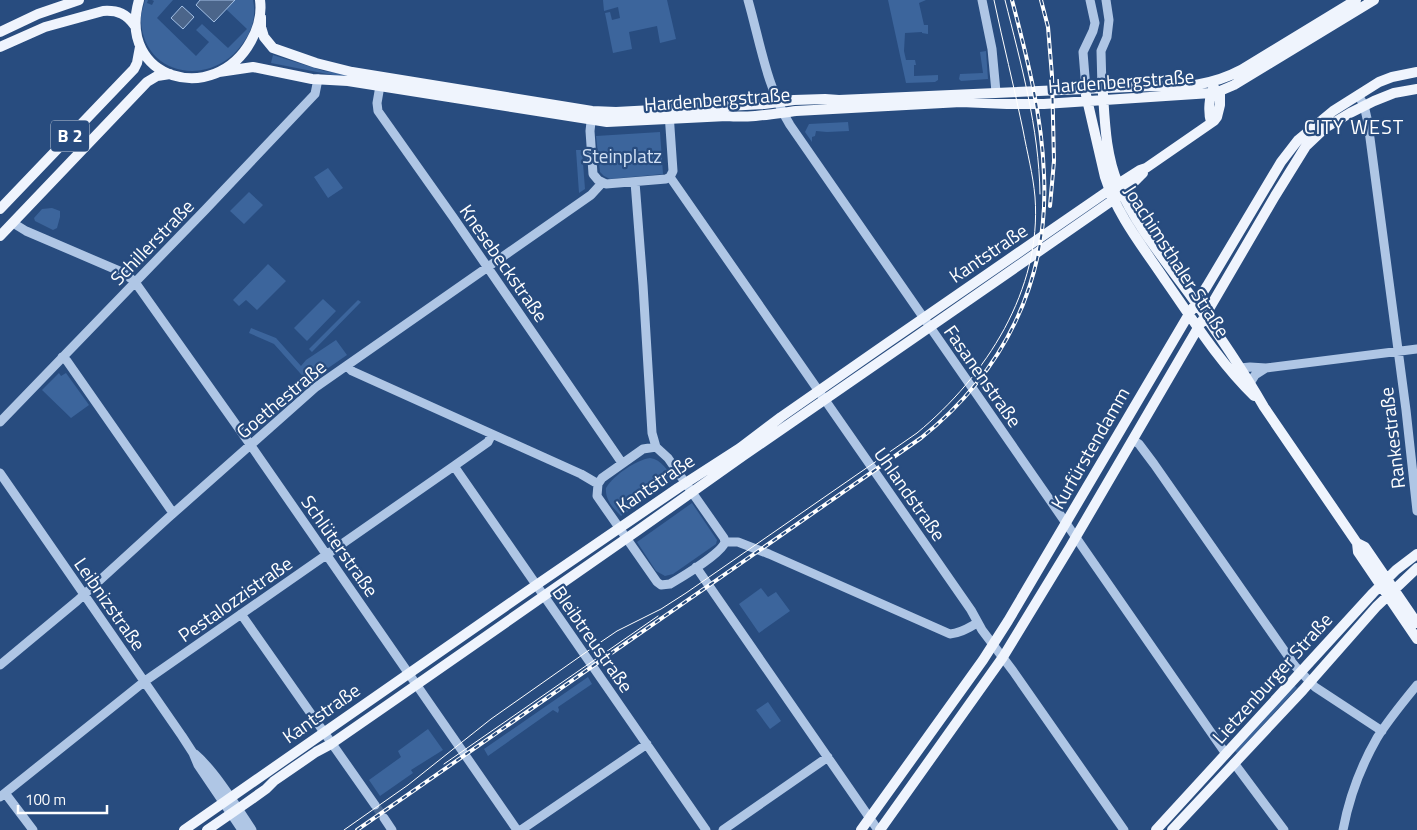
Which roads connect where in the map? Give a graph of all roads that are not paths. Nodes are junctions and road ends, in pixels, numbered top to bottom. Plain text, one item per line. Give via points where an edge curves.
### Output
1 (79, 0) edge
2 (139, 0) edge
3 (260, 0) edge
4 (748, 0) edge
5 (982, 0) edge
6 (1090, 0) edge
7 (1106, 0) edge
8 (1356, 0) edge
9 (1374, 0) edge
10 (261, 17) junction
11 (135, 26) junction
12 (0, 32) edge
13 (1087, 43) junction
14 (0, 47) edge
15 (140, 48) junction
16 (1101, 50) junction
17 (219, 72) junction
18 (1417, 72) edge
19 (170, 74) junction
20 (318, 79) junction
21 (1219, 80) junction
22 (380, 82) junction
23 (1102, 88) junction
24 (1086, 89) junction
25 (1417, 89) edge
26 (996, 92) junction
27 (1215, 92) junction
28 (1358, 95) junction
29 (1103, 99) junction
30 (1087, 101) junction
31 (778, 102) junction
32 (1364, 105) junction
33 (783, 113) junction
34 (669, 115) junction
35 (591, 116) junction
36 (670, 177) junction
37 (634, 182) junction
38 (602, 183) junction
39 (1120, 188) junction
40 (1111, 195) junction
41 (0, 209) edge
42 (13, 223) junction
43 (0, 236) edge
44 (487, 267) junction
45 (135, 282) junction
46 (1196, 303) junction
47 (1189, 314) junction
48 (1205, 316) junction
49 (923, 318) junction
50 (930, 327) junction
51 (1198, 328) junction
52 (1417, 349) edge
53 (1397, 351) junction
54 (62, 357) junction
55 (347, 366) junction
56 (1240, 368) junction
57 (1266, 368) junction
58 (1250, 384) junction
59 (822, 395) junction
60 (1264, 407) junction
61 (0, 422) edge
62 (492, 434) junction
63 (1133, 440) junction
64 (250, 445) junction
65 (656, 447) junction
66 (1414, 454) edge
67 (622, 463) junction
68 (454, 466) junction
69 (0, 473) edge
70 (685, 483) junction
71 (598, 484) junction
72 (692, 492) junction
73 (1417, 511) edge
74 (173, 513) junction
75 (1066, 524) junction
76 (619, 528) junction
77 (1076, 538) junction
78 (626, 539) junction
79 (726, 542) junction
80 (1417, 554) edge
81 (326, 555) junction
82 (696, 567) junction
83 (1417, 568) edge
84 (1384, 582) junction
85 (536, 584) junction
86 (1390, 592) junction
87 (84, 594) junction
88 (544, 596) junction
89 (241, 614) junction
90 (977, 623) junction
91 (1417, 623) edge
92 (1417, 639) edge
93 (993, 645) junction
94 (1003, 657) junction
95 (0, 665) edge
96 (1300, 672) junction
97 (409, 674) junction
98 (144, 681) junction
99 (1310, 682) junction
100 (416, 684) junction
101 (1417, 685) edge
102 (1382, 730) junction
103 (323, 732) junction
104 (331, 744) junction
105 (647, 744) junction
106 (1226, 754) junction
107 (828, 757) junction
108 (1234, 763) junction
109 (2, 795) edge
110 (227, 800) junction
111 (374, 805) tunnel mouth
112 (234, 812) junction
113 (384, 818) tunnel mouth
114 (870, 818) junction
115 (34, 830) edge
116 (184, 830) edge
117 (207, 830) edge
118 (242, 830) edge
119 (252, 830) edge
120 (392, 830) edge
121 (519, 830) edge
122 (706, 830) edge
123 (723, 830) edge
124 (861, 830) edge
125 (879, 830) edge
126 (1124, 830) edge
127 (1156, 830) edge
128 (1172, 830) edge
129 (1284, 830) edge
130 (1344, 830) edge

1 - 12 main road
2 - 11 main road
3 - 10 main road, B 2
4 - 31 street, Fasanenstraße
5 - 26 street via 992,49
6 - 13 street via 1094,28
7 - 16 street via 1109,30
8 - 21 main road, Hardenbergstraße via 1247,67
9 - 27 main road via 1248,76
10 - 17 main road, B 2 via 245,50
10 - 22 main road, Hardenbergstraße via 264,37 276,50
11 - 14 main road via 121,12 103,11 45,27
11 - 15 main road
13 - 16 street via 1091,53
13 - 24 street via 1083,52
15 - 19 main road via 147,58
15 - 41 main road, B 2 via 134,69
16 - 23 street
17 - 19 main road, B 2 via 195,78
17 - 20 main road, Hardenbergstraße via 253,67
18 - 28 main road, Kurfürstendamm via 1386,79
19 - 42 main road, B 2 via 157,76 144,85
20 - 22 main road, Hardenbergstraße
20 - 45 street, Schillerstraße via 315,94
21 - 23 main road, Hardenbergstraße via 1186,86
21 - 27 main road, Kantstraße
22 - 35 main road, Hardenbergstraße
22 - 44 street, Knesebeckstraße via 378,111
23 - 24 main road, Hardenbergstraße
23 - 29 main road, Joachimsthaler Straße
24 - 26 main road, Hardenbergstraße
24 - 30 main road, Joachimsthaler Straße
25 - 32 main road, Kurfürstendamm via 1394,93
26 - 31 main road, Hardenbergstraße
27 - 29 main road, Hardenbergstraße
27 - 39 main road, Kantstraße via 1211,122
28 - 32 street, Rankestraße
28 - 46 main road, Kurfürstendamm via 1319,122 1289,151
29 - 30 main road, Hardenbergstraße
29 - 39 main road, Joachimsthaler Straße via 1105,134
30 - 33 main road, Hardenbergstraße via 1013,105 961,102
30 - 40 main road, Joachimsthaler Straße
31 - 33 street, Fasanenstraße
31 - 34 main road, Hardenbergstraße
32 - 48 main road, Kurfürstendamm via 1325,128 1306,146
32 - 53 street, Rankestraße
33 - 34 main road, Hardenbergstraße via 746,117
33 - 49 street, Fasanenstraße
34 - 35 main road, Hardenbergstraße via 612,122
34 - 36 street via 673,171
35 - 38 street via 593,174
36 - 37 street
36 - 59 street, Uhlandstraße
37 - 38 street
37 - 65 street via 652,433
38 - 44 street, Goethestraße via 591,195
39 - 40 main road, Kantstraße
39 - 46 main road, Joachimsthaler Straße via 1148,237
40 - 47 main road, Joachimsthaler Straße
40 - 49 main road, Kantstraße
40 - 50 main road, Kantstraße
42 - 43 main road, B 2
42 - 45 street via 124,273
44 - 55 street, Goethestraße
44 - 67 street, Knesebeckstraße
45 - 54 street, Schillerstraße
45 - 64 street, Schlüterstraße
46 - 47 main road, Kurfürstendamm
46 - 48 main road, Joachimsthaler Straße
47 - 51 main road, Joachimsthaler Straße
47 - 75 main road, Kurfürstendamm
48 - 51 main road, Kurfürstendamm
48 - 56 main road, Joachimsthaler Straße
49 - 50 street, Fasanenstraße
49 - 59 main road, Kantstraße
50 - 59 main road, Kantstraße
50 - 75 street, Fasanenstraße
51 - 60 main road, Joachimsthaler Straße via 1238,380
51 - 63 main road, Kurfürstendamm
52 - 53 street
53 - 57 street
53 - 66 street, Rankestraße
54 - 61 street, Schillerstraße
54 - 74 street
55 - 62 street
55 - 64 street, Goethestraße via 316,387
56 - 57 street
56 - 58 main road, Joachimsthaler Straße
57 - 58 street via 1255,374
58 - 60 main road, Joachimsthaler Straße
59 - 70 main road, Kantstraße
59 - 72 main road, Kantstraße
59 - 90 street, Uhlandstraße
60 - 84 main road, Joachimsthaler Straße via 1357,543 1358,552
62 - 68 street, Pestalozzistraße via 488,442
62 - 71 street
63 - 77 main road, Kurfürstendamm
63 - 96 street via 1151,460
64 - 74 street, Goethestraße
64 - 81 street, Schlüterstraße
65 - 67 street via 643,449
65 - 70 street
66 - 73 street, Rankestraße
67 - 71 street
68 - 81 street, Pestalozzistraße
68 - 85 street, Bleibtreustraße
69 - 87 street, Leibnizstraße
70 - 72 street
70 - 76 main road, Kantstraße
71 - 76 street via 597,496
72 - 78 main road, Kantstraße
72 - 79 street
74 - 87 street, Goethestraße
75 - 77 street, Fasanenstraße
75 - 93 main road, Kurfürstendamm
76 - 78 street
76 - 85 main road, Kantstraße
77 - 94 main road, Kurfürstendamm
77 - 106 street, Fasanenstraße
78 - 82 street via 661,586 670,584
78 - 88 main road, Kantstraße
79 - 82 street
79 - 90 street via 738,542 769,554 950,634 962,632
80 - 84 main road, Lietzenburger Straße
81 - 89 street, Pestalozzistraße
81 - 97 street, Schlüterstraße
82 - 107 street
83 - 86 main road, Lietzenburger Straße
84 - 86 main road, Joachimsthaler Straße
84 - 96 main road, Lietzenburger Straße
85 - 88 street, Bleibtreustraße
85 - 97 main road, Kantstraße
86 - 91 main road, Joachimsthaler Straße
86 - 92 main road, Joachimsthaler Straße
86 - 99 main road, Lietzenburger Straße
87 - 95 street, Goethestraße
87 - 98 street, Leibnizstraße
88 - 100 main road, Kantstraße
88 - 105 street, Bleibtreustraße
89 - 98 street, Pestalozzistraße
89 - 103 street
90 - 93 street, Uhlandstraße
93 - 94 street, Uhlandstraße
93 - 114 main road, Kurfürstendamm
94 - 125 main road, Kurfürstendamm
94 - 126 street, Uhlandstraße
96 - 99 street
96 - 106 main road, Lietzenburger Straße
97 - 100 street, Schlüterstraße
97 - 103 main road, Kantstraße
98 - 109 street, Pestalozzistraße
98 - 110 street, Leibnizstraße via 194,753 198,765
99 - 102 street
99 - 108 main road, Lietzenburger Straße
100 - 104 main road, Kantstraße
100 - 121 street, Schlüterstraße
101 - 102 street
102 - 130 street via 1363,768 1346,814
103 - 104 street
103 - 110 main road, Kantstraße
104 - 111 street
104 - 112 main road, Kantstraße
105 - 121 street
105 - 122 street, Bleibtreustraße
106 - 127 main road, Lietzenburger Straße
107 - 114 street
107 - 123 street
108 - 128 main road, Lietzenburger Straße
108 - 129 street
109 - 115 street
110 - 112 street, Leibnizstraße
110 - 116 main road, Kantstraße
112 - 117 main road, Kantstraße
112 - 118 street, Leibnizstraße
112 - 119 street, Leibnizstraße
113 - 120 street
114 - 124 main road, Kurfürstendamm
114 - 125 street

